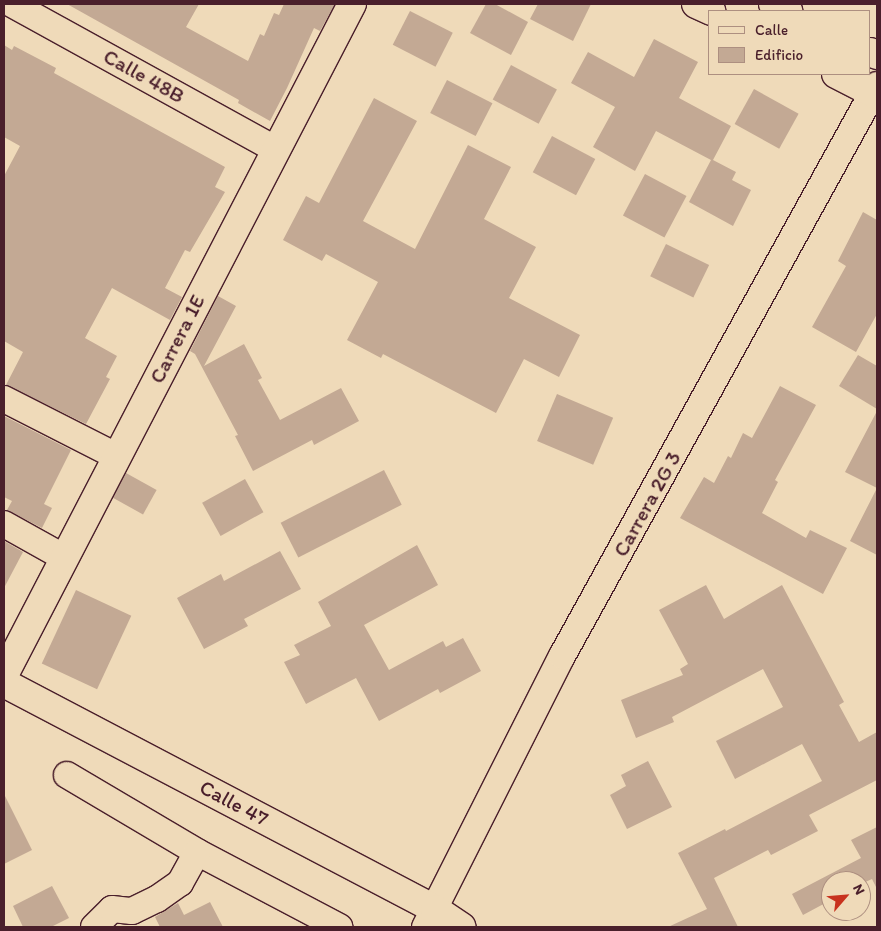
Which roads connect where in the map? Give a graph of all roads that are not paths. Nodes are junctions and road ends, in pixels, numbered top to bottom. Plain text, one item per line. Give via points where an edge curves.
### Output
1 (12, 4) edge
2 (352, 4) edge
3 (696, 4) edge
4 (709, 10) edge
5 (838, 75) edge
6 (876, 91) edge
7 (276, 150) junction
8 (4, 399) edge
9 (116, 456) junction
10 (4, 524) edge
11 (64, 557) junction
12 (4, 675) edge
13 (4, 682) edge
14 (67, 775) dead end
15 (197, 852) junction
16 (430, 918) edge
17 (94, 927) edge
18 (339, 927) edge
19 (462, 927) edge

1 - 7 street, Calle 48B
2 - 7 street, Carrera 1E
3 - 4 street
5 - 6 street
6 - 16 street, Carrera 2G 3 via 562,656
7 - 9 street, Carrera 1E
8 - 9 street
9 - 11 street, Carrera 1E
10 - 11 street
11 - 12 street, Carrera 1E
13 - 16 street, Calle 47
14 - 15 street
15 - 17 street via 180,883 132,911 112,909
15 - 18 street
16 - 19 street, Calle 47

